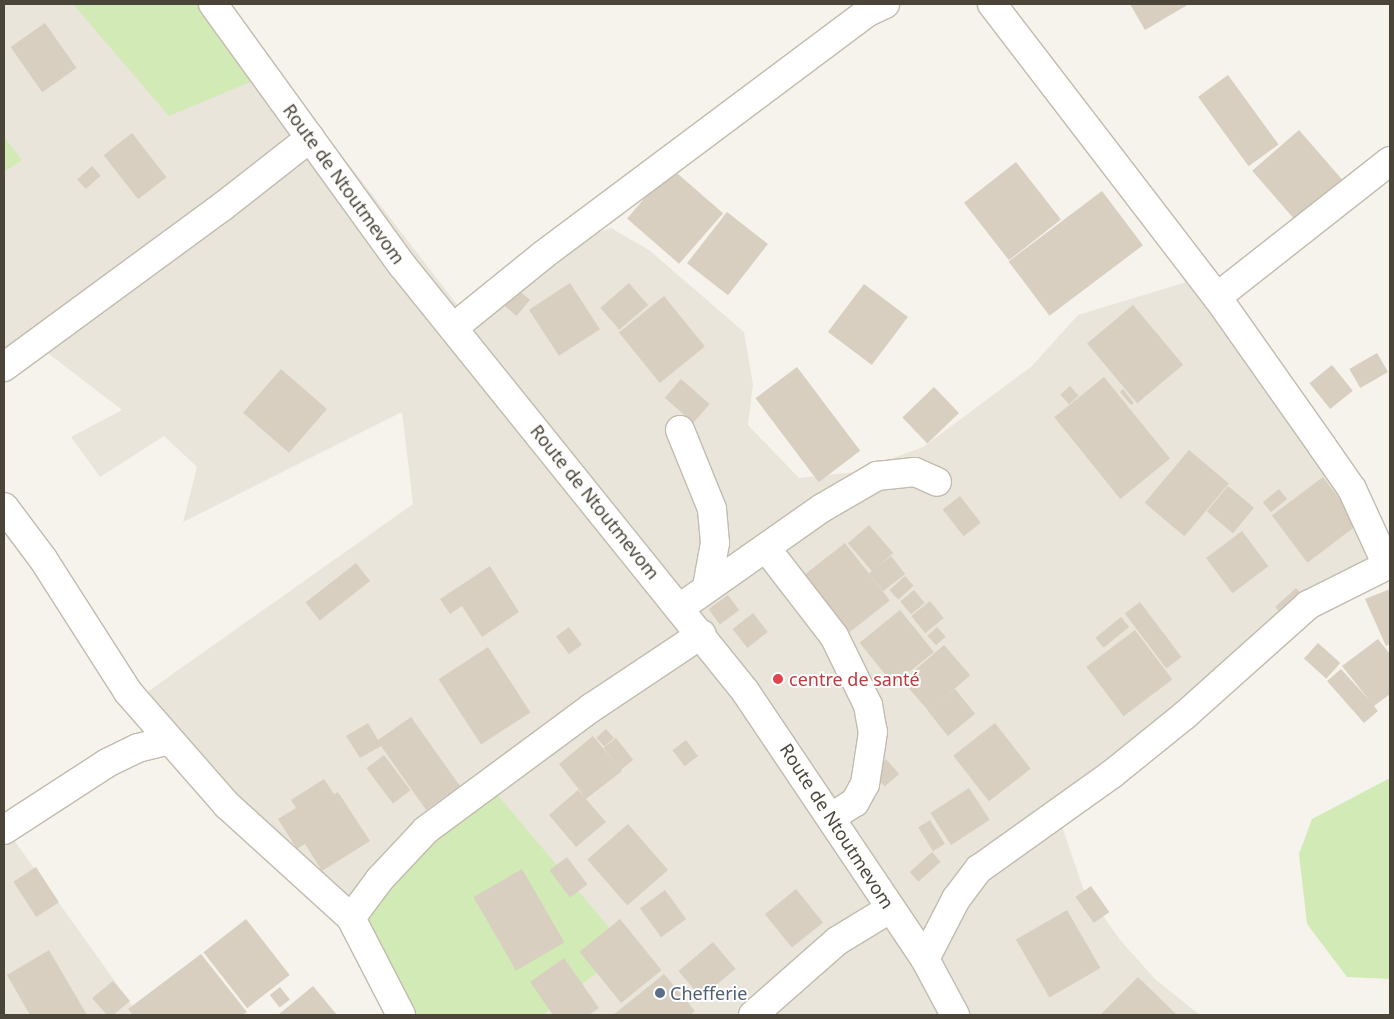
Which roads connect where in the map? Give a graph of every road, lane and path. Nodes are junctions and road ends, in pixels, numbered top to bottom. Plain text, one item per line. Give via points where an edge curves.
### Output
1 (213, 4) edge
2 (885, 4) edge
3 (992, 4) edge
4 (310, 138) junction
5 (1390, 161) edge
6 (1217, 297) junction
7 (453, 328) junction
8 (4, 366) edge
9 (680, 430) dead end
10 (936, 482) dead end
11 (4, 507) edge
12 (766, 548) junction
13 (1389, 565) edge
14 (707, 587) junction
15 (681, 607) junction
16 (702, 634) junction
17 (169, 740) junction
18 (832, 817) junction
19 (4, 830) edge
20 (891, 908) junction
21 (351, 918) junction
22 (925, 958) junction
23 (401, 1015) edge
24 (753, 1015) edge
25 (955, 1015) edge

1 - 4 street, Route de Ntoutmevom
2 - 7 street via 868,12 543,255
3 - 6 street
4 - 7 street, Route de Ntoutmevom
4 - 8 street
5 - 6 street
6 - 13 street via 1352,489
7 - 15 street, Route de Ntoutmevom
9 - 14 street via 712,509 715,543
10 - 12 street via 916,472 877,476 822,508
11 - 17 street via 43,559 128,692
12 - 14 street
12 - 18 street via 834,636 868,705 873,732 871,764 865,784 855,802
13 - 22 street via 1308,605 1185,715 1112,774 979,869 956,899
14 - 15 street
15 - 16 street, Route de Ntoutmevom
16 - 18 street, Route de Ntoutmevom
16 - 21 street via 591,708 426,830 380,879
17 - 19 street via 138,748 107,764
17 - 21 street via 228,805
18 - 20 street, Route de Ntoutmevom
20 - 22 street, Route de Ntoutmevom
20 - 24 street via 838,941
21 - 23 street
22 - 25 street, Route de Ntoutmevom

